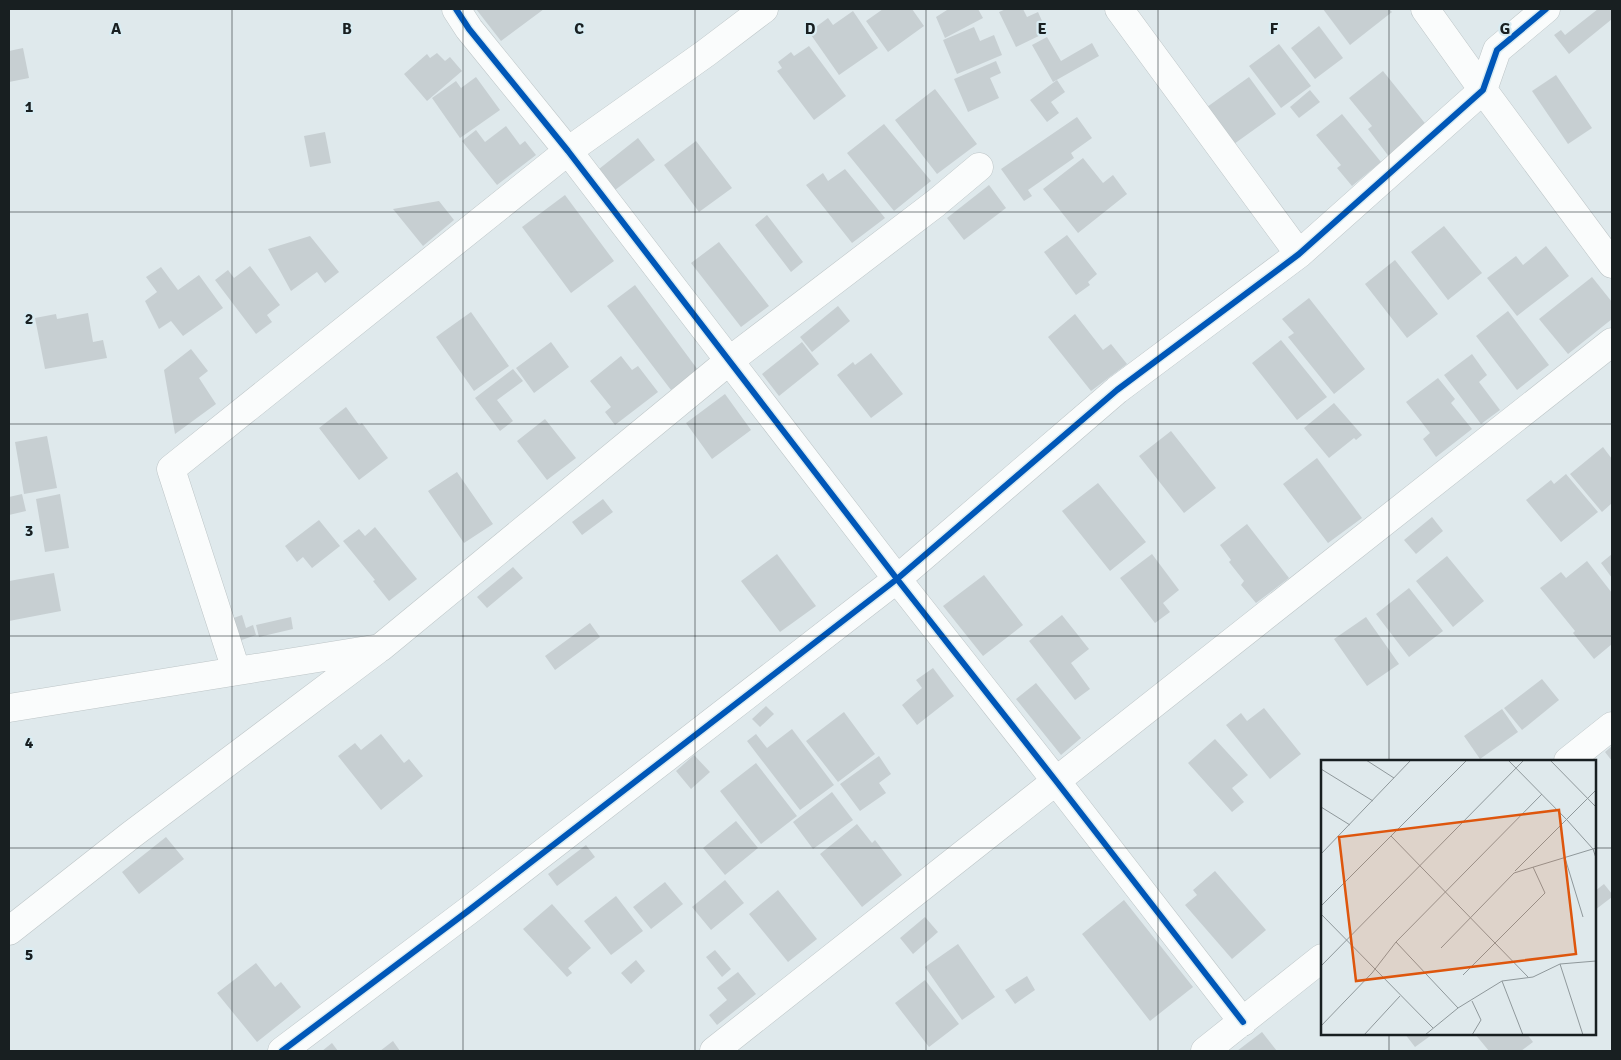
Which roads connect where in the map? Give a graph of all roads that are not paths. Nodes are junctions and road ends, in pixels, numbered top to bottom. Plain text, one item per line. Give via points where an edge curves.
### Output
1 (456, 9) edge
2 (764, 9) edge
3 (1119, 9) edge
4 (1425, 9) edge
5 (1546, 9) edge
6 (1483, 90) junction
7 (568, 151) junction
8 (979, 167) dead end
9 (1299, 254) junction
10 (1612, 264) edge
11 (1612, 342) edge
12 (729, 361) junction
13 (897, 579) junction
14 (380, 648) junction
15 (236, 670) junction
16 (9, 708) edge
17 (1612, 726) edge
18 (1569, 760) edge
19 (1056, 781) junction
20 (9, 931) edge
21 (1321, 959) edge
22 (1243, 1022) junction
23 (282, 1051) edge
24 (714, 1051) edge
25 (1205, 1051) edge

1 - 7 street
2 - 7 street
3 - 9 street
4 - 6 street
5 - 6 street via 1497,50
6 - 9 street
6 - 10 street
7 - 12 street
7 - 15 street via 171,469
8 - 12 street
9 - 13 street via 1117,390
11 - 19 street
12 - 13 street
12 - 14 street
13 - 19 street
13 - 23 street
14 - 15 street
14 - 20 street
15 - 16 street
17 - 18 street
19 - 22 street
19 - 24 street
21 - 22 street
22 - 25 street

